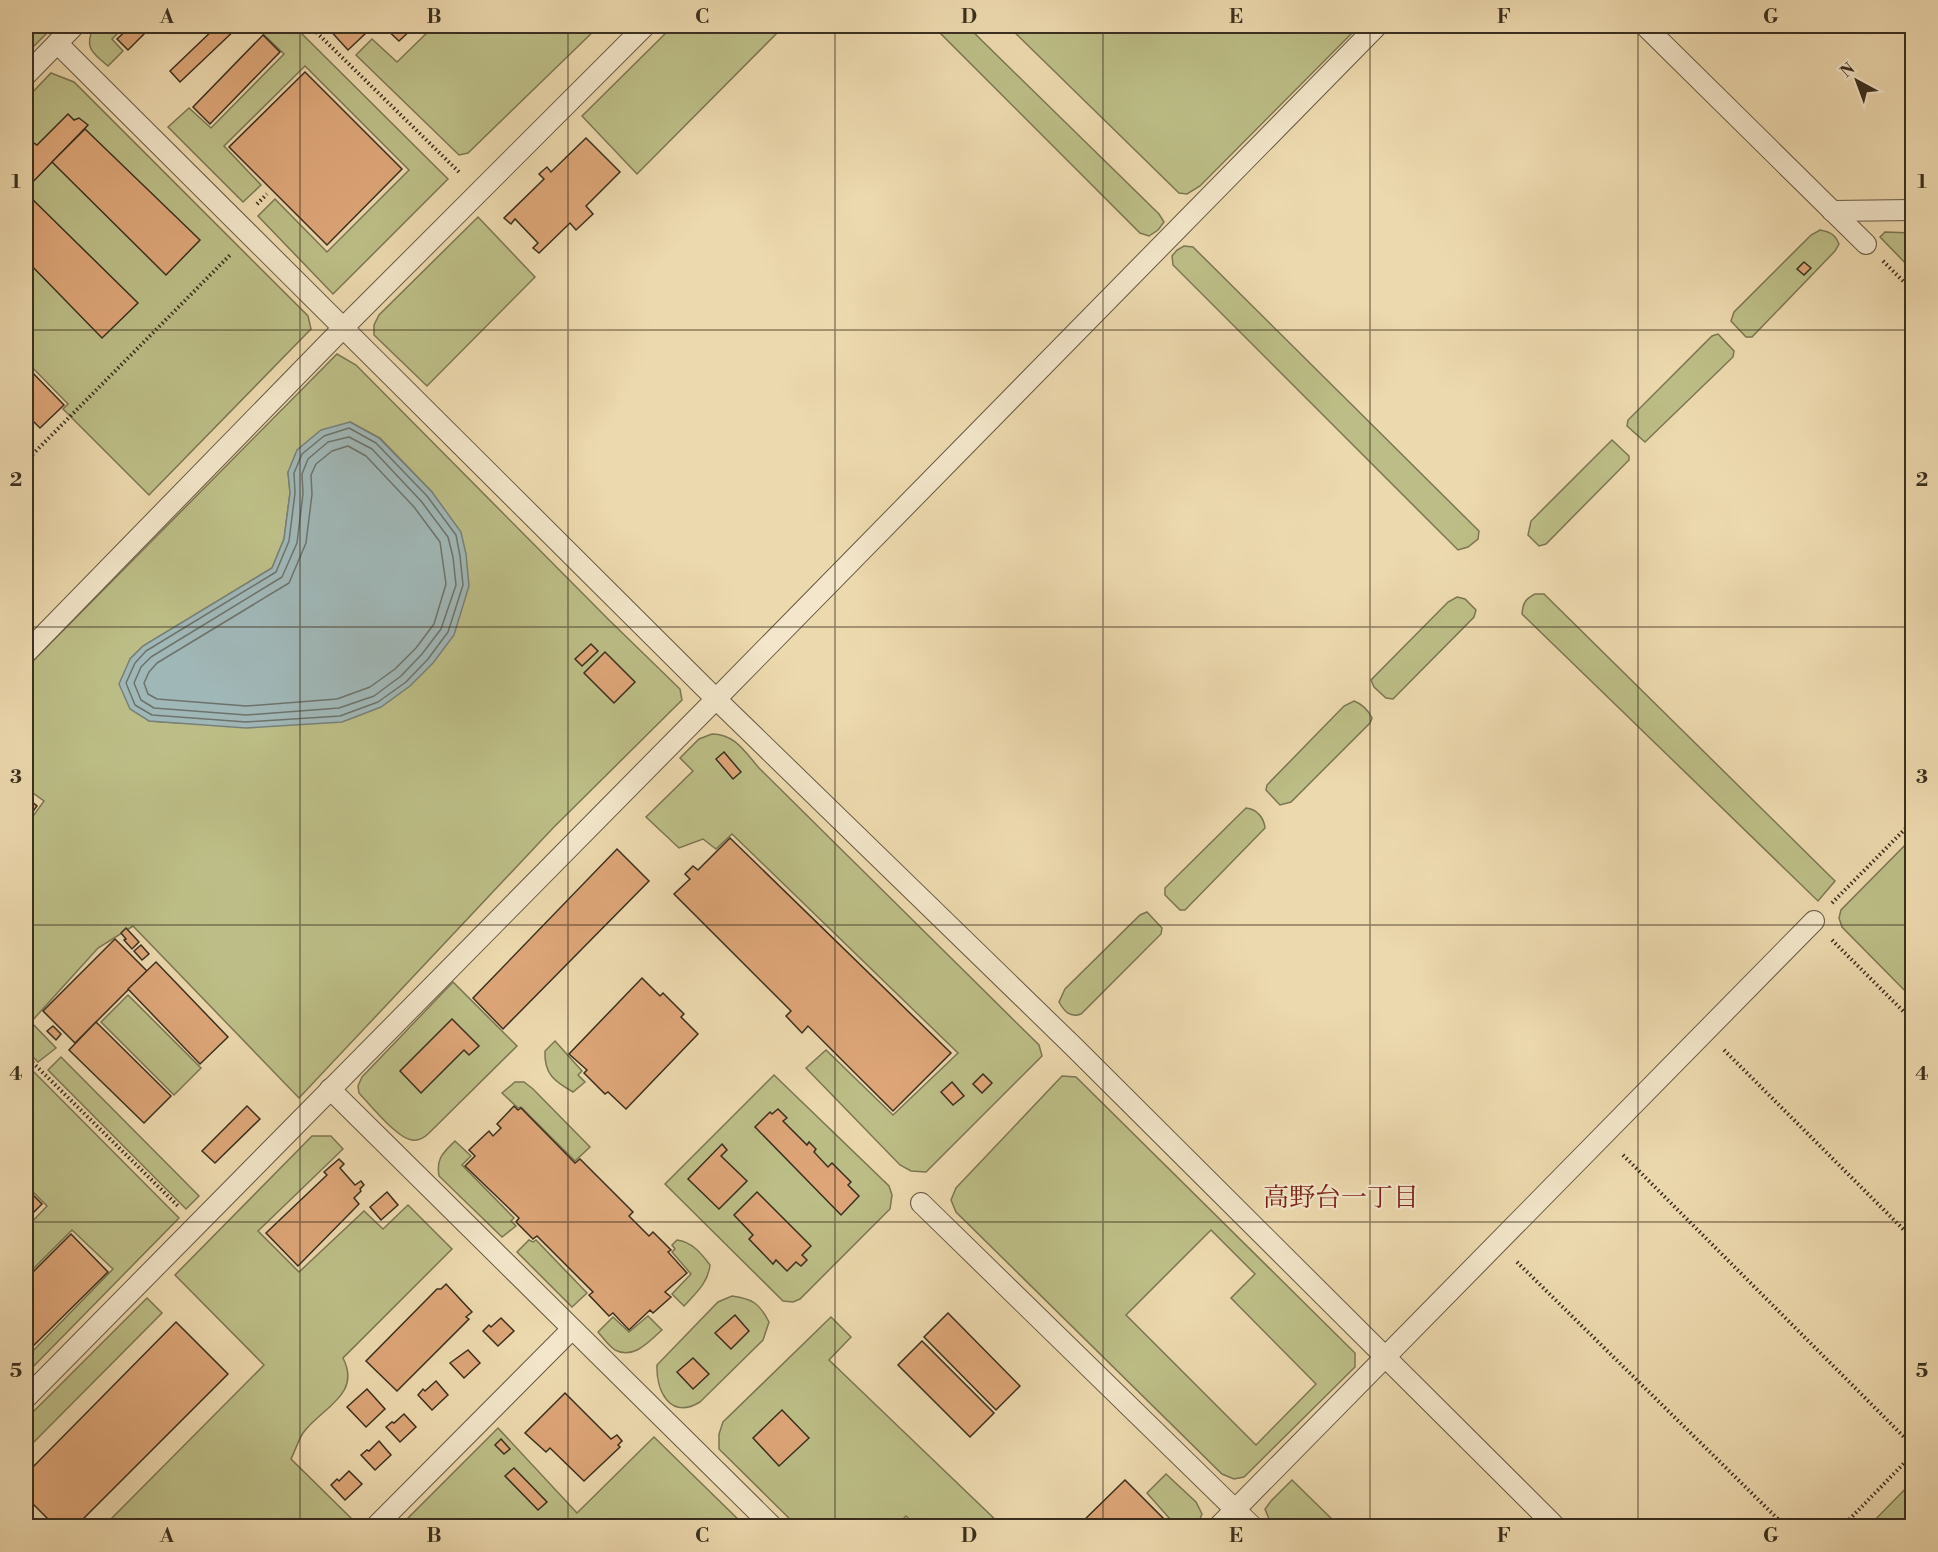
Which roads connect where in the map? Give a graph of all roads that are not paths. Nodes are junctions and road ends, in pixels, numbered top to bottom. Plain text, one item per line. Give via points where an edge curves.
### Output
1 (74, 26) edge
2 (645, 26) edge
3 (1377, 26) edge
4 (1645, 26) edge
5 (57, 43) junction
6 (26, 75) edge
7 (1912, 210) edge
8 (1832, 211) junction
9 (1866, 244) road end
10 (343, 328) junction
11 (26, 653) edge
12 (716, 699) junction
13 (1814, 921) road end
14 (330, 1089) junction
15 (921, 1203) dead end
16 (572, 1329) junction
17 (1386, 1358) junction
18 (26, 1398) edge
19 (1235, 1509) junction
20 (376, 1527) edge
21 (772, 1527) edge
22 (1219, 1527) edge
23 (1252, 1527) edge
24 (1555, 1527) edge

1 - 5 lane
2 - 10 lane
3 - 12 lane
4 - 8 lane
5 - 6 lane
5 - 10 lane
7 - 8 lane
8 - 9 lane
10 - 11 lane
10 - 12 lane
12 - 14 lane
12 - 17 lane
13 - 17 lane
14 - 16 lane
14 - 18 lane
15 - 19 lane
16 - 20 lane
16 - 21 lane
17 - 19 lane
17 - 24 lane
19 - 22 lane
19 - 23 lane

